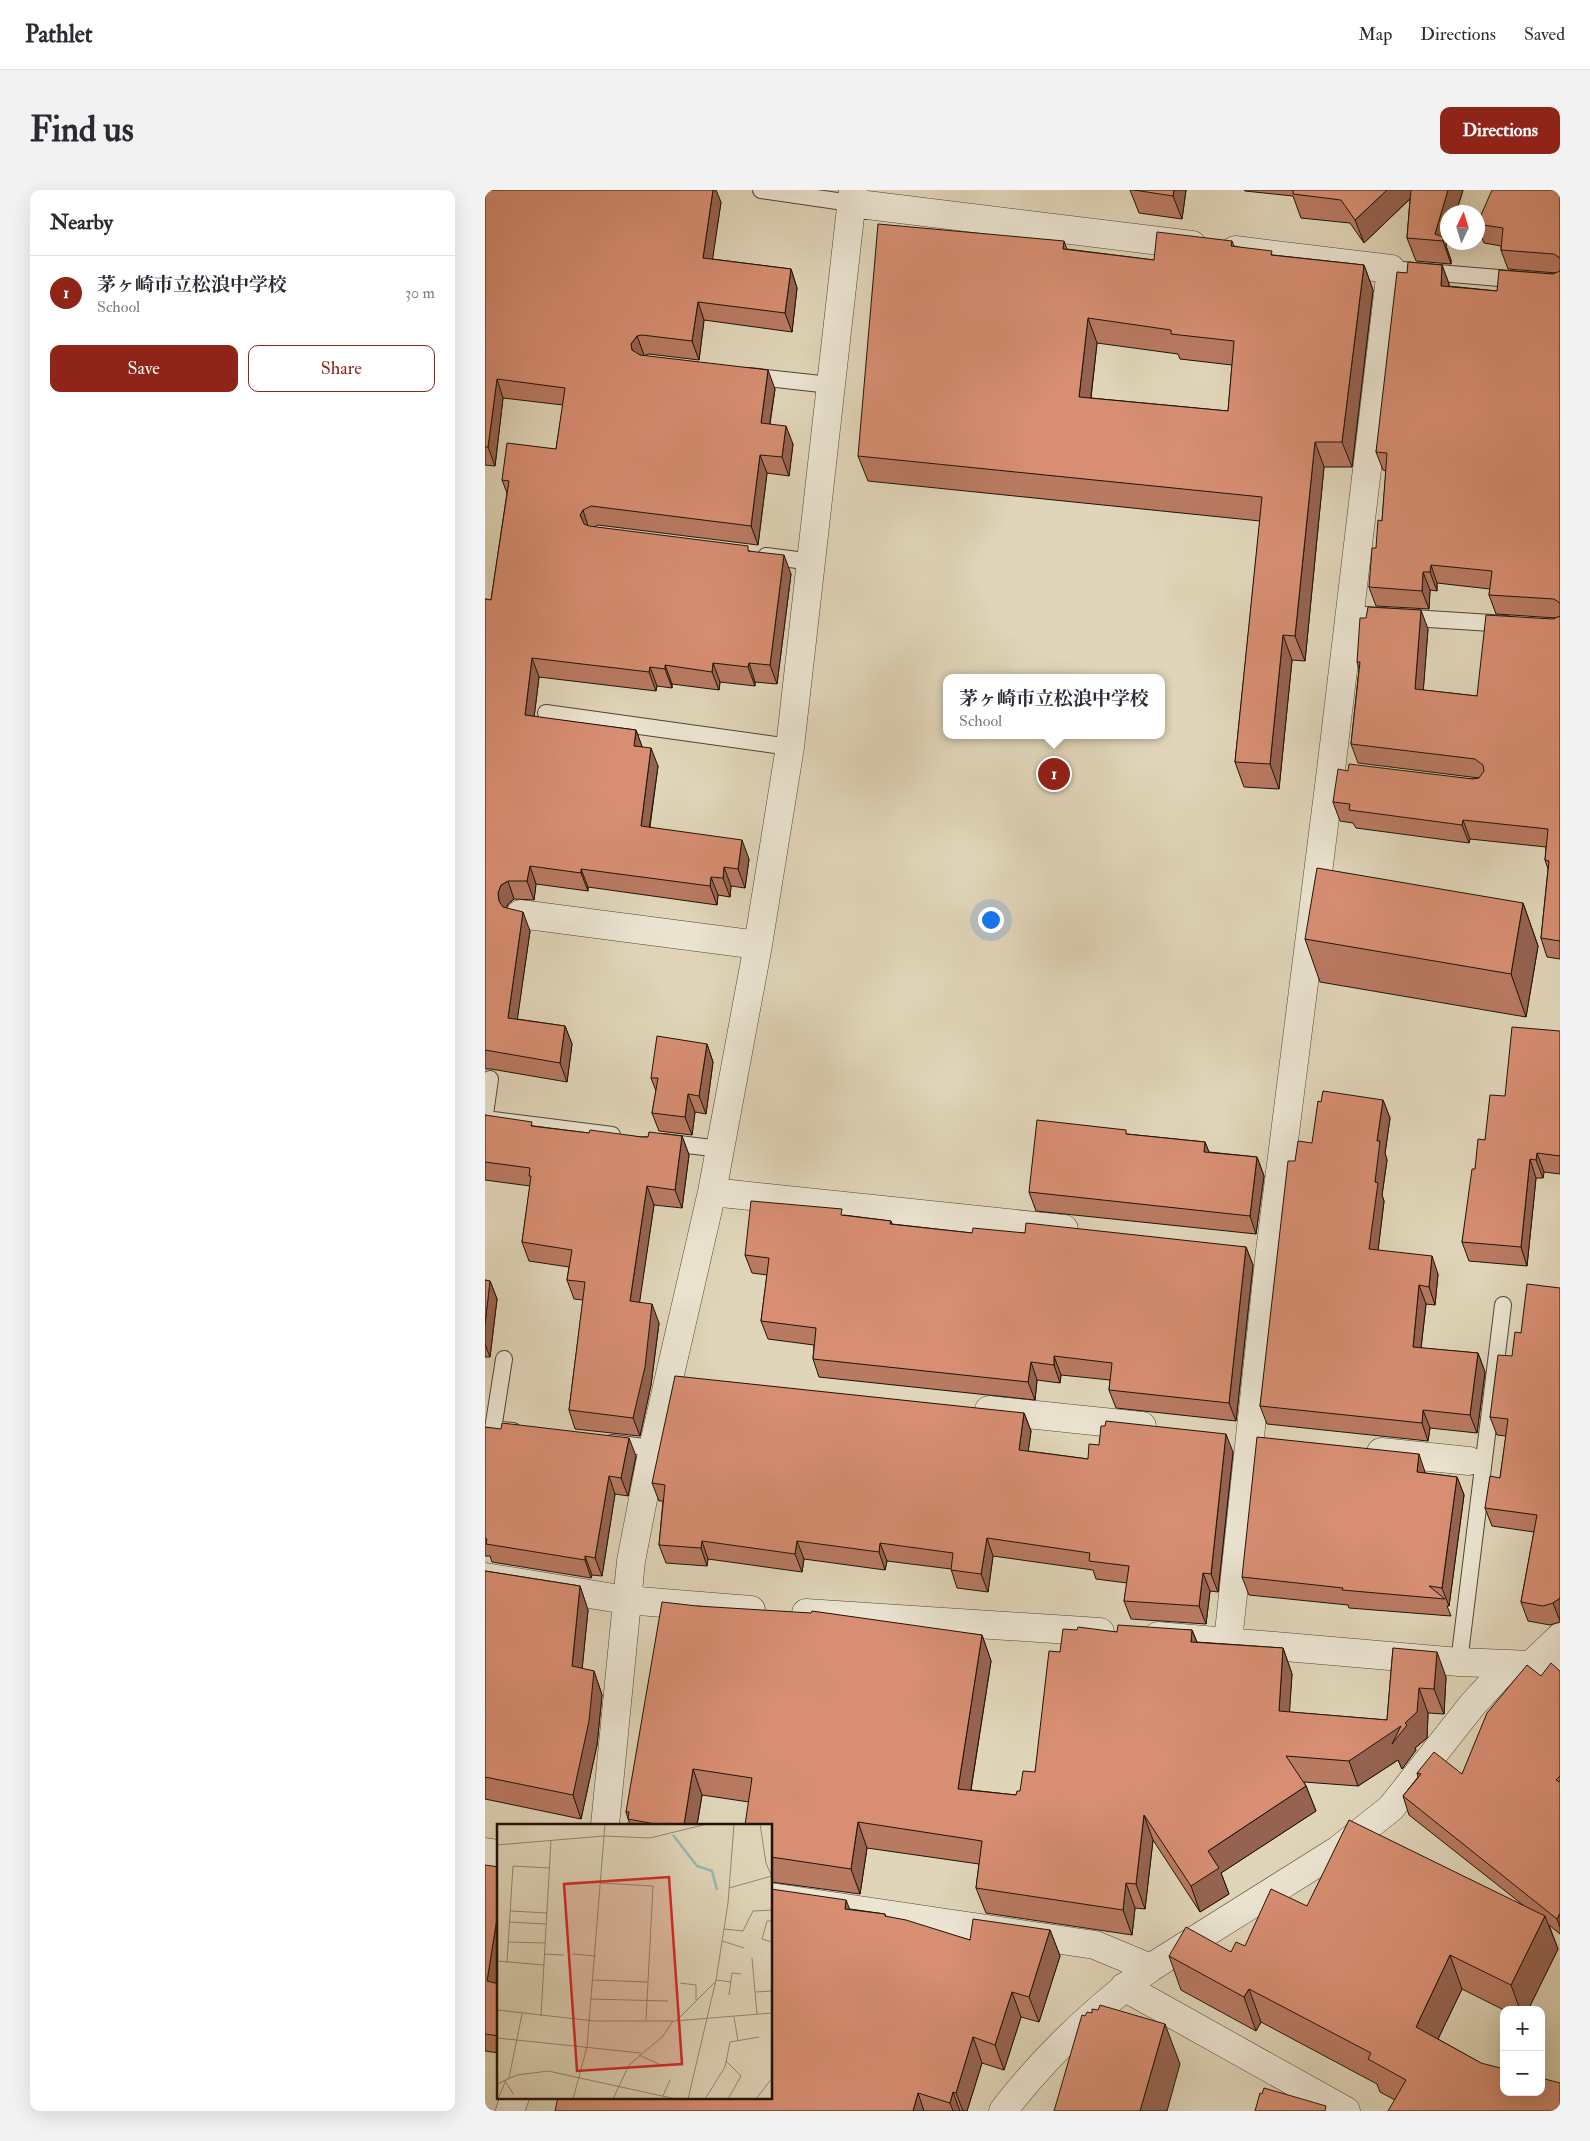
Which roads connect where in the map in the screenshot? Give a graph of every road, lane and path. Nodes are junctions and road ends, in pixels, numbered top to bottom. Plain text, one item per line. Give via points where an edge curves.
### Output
1 (761, 190) edge
2 (852, 197) edge
3 (1391, 269) junction
4 (1560, 283) edge
5 (734, 374) edge
6 (830, 385) junction
7 (754, 555) edge
8 (813, 562) junction
9 (1350, 614) junction
10 (1522, 625) edge
11 (546, 714) dead end
12 (790, 747) junction
13 (520, 914) edge
14 (758, 945) junction
15 (490, 1080) dead end
16 (485, 1114) edge
17 (485, 1119) edge
18 (632, 1138) edge
19 (651, 1140) edge
20 (720, 1149) junction
21 (712, 1192) junction
22 (1084, 1232) edge
23 (1241, 1248) edge
24 (1270, 1251) junction
25 (1503, 1305) dead end
26 (503, 1359) dead end
27 (669, 1377) junction
28 (698, 1380) edge
29 (964, 1408) edge
30 (1171, 1429) edge
31 (531, 1434) edge
32 (1239, 1436) junction
33 (1278, 1440) edge
34 (597, 1442) edge
35 (653, 1448) junction
36 (1354, 1449) edge
37 (1469, 1461) dead end
38 (485, 1577) edge
39 (626, 1600) junction
40 (1560, 1637) edge
41 (1228, 1641) junction
42 (1459, 1662) junction
43 (1519, 1666) junction
44 (1560, 1666) edge
45 (605, 1824) edge
46 (773, 1897) edge
47 (1150, 1968) junction
48 (1125, 1987) junction
49 (515, 2098) edge
50 (510, 2111) edge
51 (1003, 2111) edge
52 (1346, 2111) edge

1 - 2 lane
2 - 3 street
2 - 6 street
3 - 4 lane
3 - 9 street
5 - 6 lane
6 - 8 street
7 - 8 lane
8 - 12 street
9 - 10 lane
9 - 24 street via 1341,771
11 - 12 lane
12 - 14 street
13 - 14 street
14 - 20 street
15 - 16 lane
17 - 18 lane
19 - 20 lane
20 - 21 street
21 - 22 street
21 - 27 street
23 - 24 street
24 - 32 street
25 - 42 lane
26 - 31 lane via 493,1429
27 - 28 street
27 - 35 street
29 - 30 street
32 - 33 street
32 - 41 street
34 - 35 lane
35 - 39 street
36 - 37 street
38 - 39 street
39 - 41 street
39 - 45 street
40 - 43 street
41 - 42 street
42 - 43 street
43 - 44 street
43 - 47 street via 1473,1704 1391,1808 1338,1850
46 - 47 street via 1095,1945
47 - 48 street
48 - 51 street via 1068,2035
48 - 52 street
49 - 50 street

